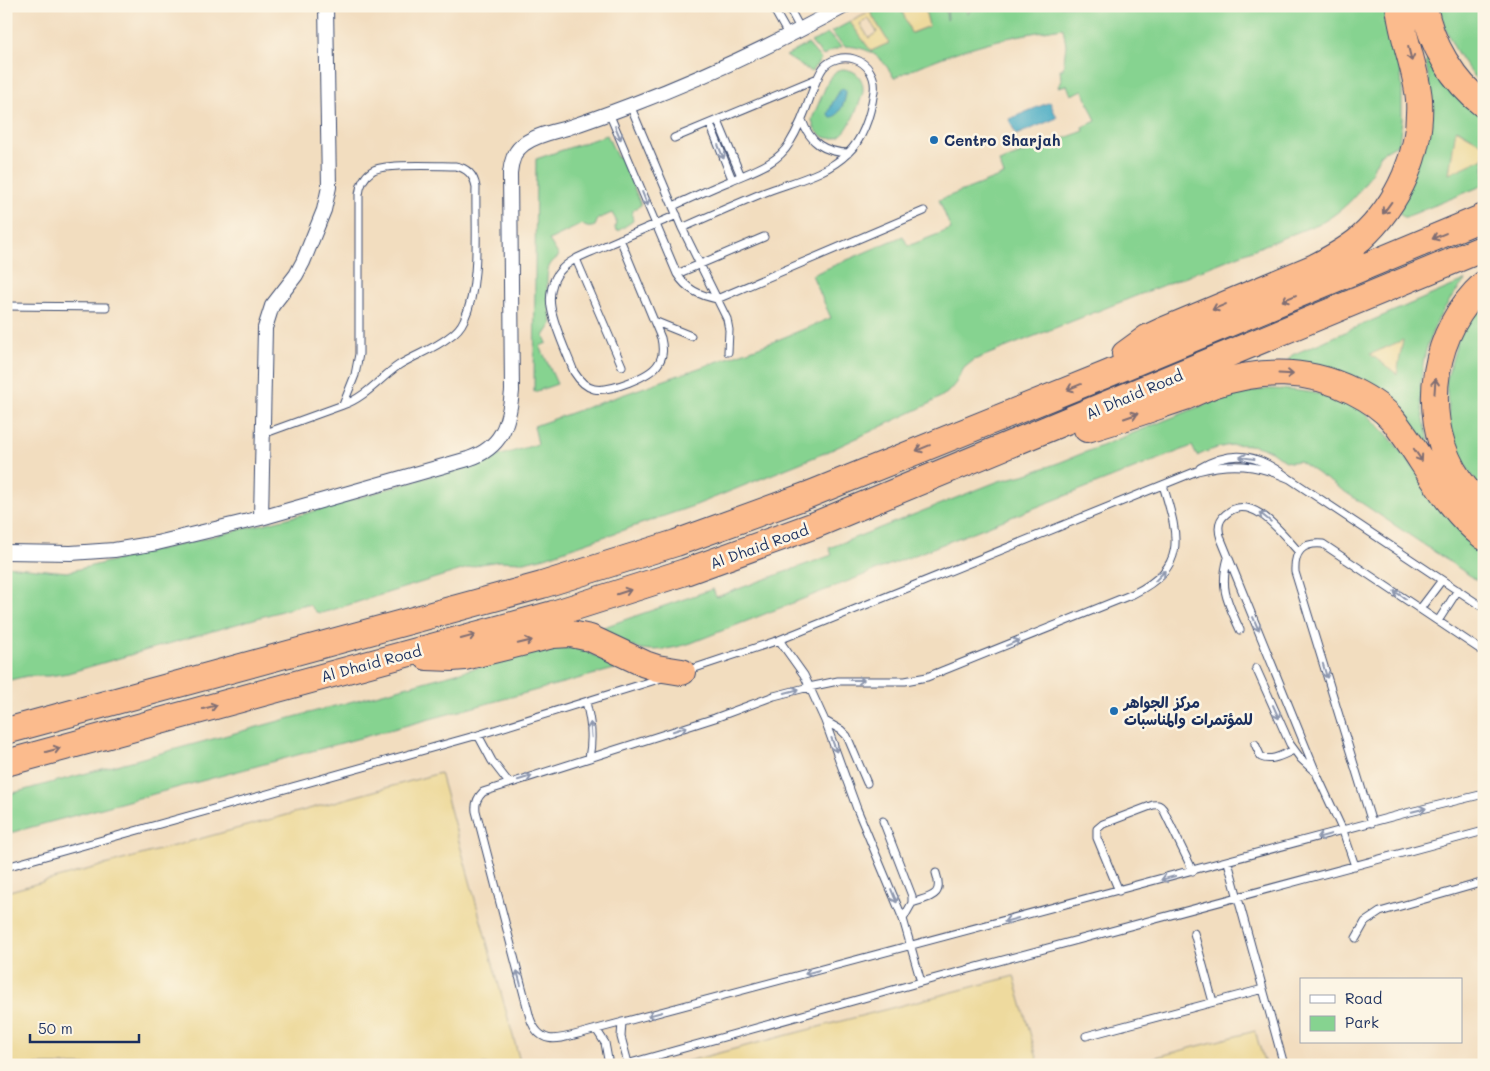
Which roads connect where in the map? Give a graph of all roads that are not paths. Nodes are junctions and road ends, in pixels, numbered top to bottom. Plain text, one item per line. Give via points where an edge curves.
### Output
1 (326, 6) edge
2 (772, 6) edge
3 (845, 6) edge
4 (1399, 6) edge
5 (1424, 6) edge
6 (788, 7) edge
7 (795, 33) junction
8 (818, 78) junction
9 (630, 105) junction
10 (1484, 105) edge
11 (609, 113) junction
12 (802, 120) junction
13 (718, 121) junction
14 (710, 124) junction
15 (674, 138) dead end
16 (848, 153) junction
17 (741, 176) junction
18 (732, 179) junction
19 (673, 206) junction
20 (924, 211) dead end
21 (677, 215) junction
22 (1484, 217) edge
23 (655, 224) junction
24 (682, 228) junction
25 (764, 237) dead end
26 (620, 240) junction
27 (1484, 248) edge
28 (576, 259) junction
29 (699, 264) junction
30 (677, 274) junction
31 (1484, 284) edge
32 (716, 299) junction
33 (6, 306) edge
34 (106, 307) dead end
35 (654, 321) junction
36 (691, 336) dead end
37 (728, 352) dead end
38 (622, 366) dead end
39 (1105, 375) junction
40 (343, 405) junction
41 (262, 434) junction
42 (1015, 443) junction
43 (1163, 485) junction
44 (1484, 509) edge
45 (261, 518) junction
46 (1484, 537) edge
47 (6, 552) edge
48 (1299, 552) junction
49 (1228, 558) junction
50 (1442, 580) junction
51 (1458, 590) junction
52 (1484, 608) edge
53 (1420, 609) junction
54 (1438, 621) junction
55 (1240, 630) dead end
56 (779, 640) junction
57 (1484, 652) edge
58 (409, 653) junction
59 (1256, 668) dead end
60 (682, 672) junction
61 (809, 687) junction
62 (586, 702) junction
63 (824, 721) junction
64 (6, 731) edge
65 (478, 735) junction
66 (1255, 744) dead end
67 (1294, 750) junction
68 (590, 758) junction
69 (8, 764) edge
70 (1317, 775) junction
71 (510, 783) junction
72 (867, 783) dead end
73 (1484, 794) edge
74 (883, 821) dead end
75 (1372, 823) junction
76 (1343, 830) junction
77 (1484, 831) edge
78 (1228, 862) junction
79 (1355, 866) junction
80 (6, 867) edge
81 (1193, 871) junction
82 (936, 873) dead end
83 (1484, 882) edge
84 (1119, 891) junction
85 (1238, 897) junction
86 (912, 903) junction
87 (903, 919) junction
88 (1194, 933) dead end
89 (1356, 938) dead end
90 (910, 946) junction
91 (921, 982) junction
92 (1263, 989) junction
93 (1213, 1002) junction
94 (622, 1022) junction
95 (596, 1029) junction
96 (1086, 1036) dead end
97 (626, 1064) edge
98 (609, 1065) edge
99 (1284, 1065) edge

1 - 41 street via 329,187 324,210 303,262 268,316 264,339
2 - 7 lane
3 - 7 street
4 -> 39 highway via 1415,74 1418,126 1414,152 1405,176 1378,221 1338,255 1146,338
5 - 10 highway via 1431,34 1442,57 1456,78
6 - 7 lane
7 - 9 street
8 - 12 lane
8 - 13 lane
8 - 16 lane via 828,63 848,58 866,66 874,79 868,118
9 - 11 street
9 - 19 lane
11 -> 23 lane
11 - 45 street via 532,139 513,156 510,173 512,390 508,419 497,442 479,456
12 - 16 lane via 808,134 819,145 838,153
12 - 17 lane via 782,153
13 - 14 lane
13 - 17 lane
14 - 15 lane
14 -> 18 lane
16 - 24 lane via 813,174
17 - 18 lane
18 - 19 lane
19 - 21 lane
20 - 32 lane
21 - 23 lane
21 - 24 lane
22 -> 39 highway, Al Dhaid Road
23 - 26 lane
23 - 30 lane
24 - 29 lane
25 - 29 lane
26 - 28 lane
26 - 35 lane
27 - 42 highway, Al Dhaid Road
28 - 35 lane via 560,271 554,282 551,306 574,372 585,385 601,390 652,372 662,356 663,347
28 - 38 lane
29 - 30 lane
29 - 32 lane
30 - 32 lane via 689,289
44 -> 31 highway via 1462,484 1449,462 1440,438 1435,405 1437,371 1446,338 1463,307
32 - 37 lane via 729,330
33 - 34 lane
35 - 36 lane
39 -> 64 highway, Al Dhaid Road via 808,495 609,565
40 - 40 lane via 404,362 448,338 464,322 475,273 476,187 466,169 455,166 384,167 371,171 362,182 359,195 359,354
40 - 41 lane
41 - 45 street
42 -> 46 highway via 1104,424 1231,380 1272,373 1309,376 1344,387 1392,418 1447,499
58 -> 42 highway, Al Dhaid Road via 553,614 685,572 815,525
43 - 50 lane via 1210,468 1237,465 1264,469 1290,479
43 - 56 lane
61 -> 43 lane via 838,681 905,681 927,677 1146,587 1165,570 1175,548 1174,524
45 - 47 street via 156,544 114,550
48 -> 49 lane via 1263,515 1242,508 1232,509 1219,523 1218,530
53 -> 48 lane via 1322,544 1314,543
48 -> 75 lane via 1294,561 1295,572
49 - 55 lane via 1225,590
49 -> 70 lane
50 - 51 lane
50 - 53 lane
51 - 52 lane
51 - 54 lane
53 - 54 lane
54 - 57 lane
56 - 60 lane
56 - 61 lane
58 -> 60 highway via 438,658 465,657 553,635 571,634 590,638 657,668
69 -> 58 highway, Al Dhaid Road
59 -> 67 lane
60 - 62 lane
61 - 63 lane
68 -> 61 lane
62 - 65 lane
68 -> 62 lane via 592,731
63 - 72 lane via 847,736
63 -> 87 lane
65 - 71 lane via 492,762
65 - 80 lane
66 - 67 lane via 1266,760
67 - 70 lane
71 -> 68 lane
70 - 76 lane
95 -> 71 lane via 555,1039 546,1038 535,1030 530,1018 475,804 483,792
75 -> 73 lane
74 - 86 lane via 911,889
75 - 76 lane
76 -> 78 lane
76 - 79 lane
77 - 79 lane
78 - 81 lane
78 - 85 lane
79 - 85 lane
81 -> 84 lane
81 - 84 lane via 1163,809 1153,805 1096,829
82 - 86 lane via 937,892
83 - 89 lane via 1380,912 1365,922
84 -> 90 lane
85 - 91 lane
85 - 92 lane
86 - 87 lane
87 - 90 lane
88 - 93 lane
90 - 91 lane
90 -> 94 lane
91 - 97 lane
92 - 93 lane
92 - 99 lane
93 - 96 lane
94 - 95 lane
94 - 97 lane
95 - 98 lane via 605,1043

